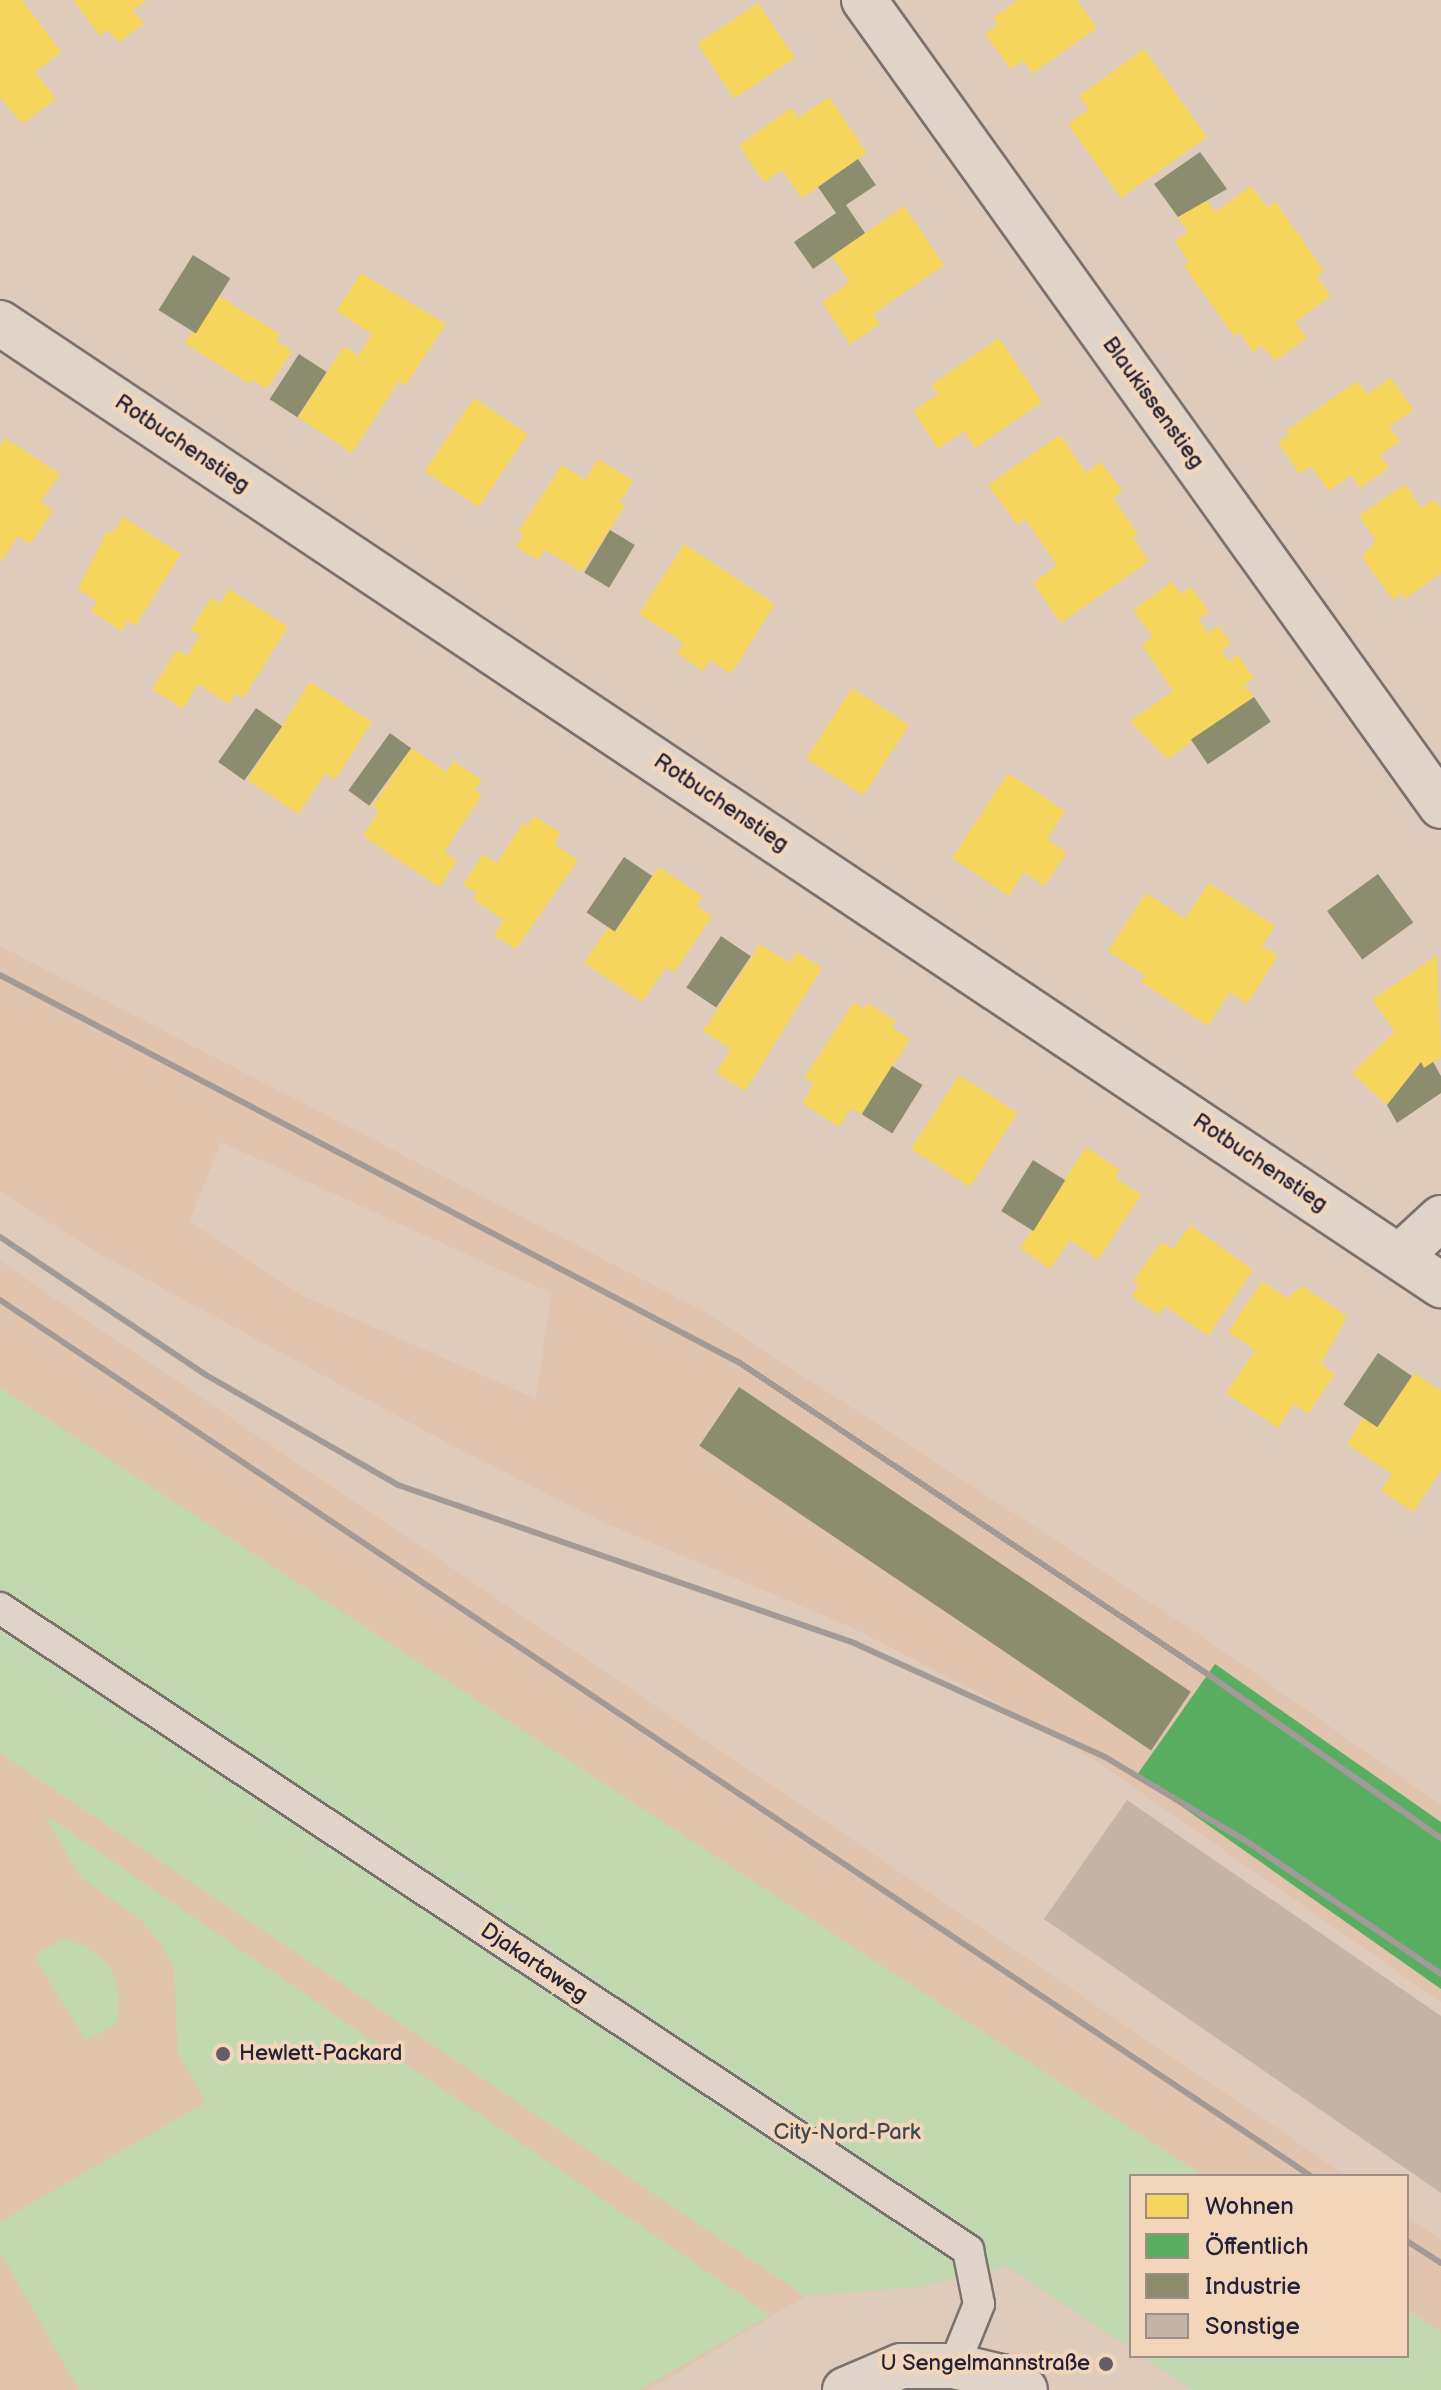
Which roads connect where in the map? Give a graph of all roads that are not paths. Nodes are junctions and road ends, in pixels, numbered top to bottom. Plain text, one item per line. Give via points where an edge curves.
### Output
1 (864, 0) edge
2 (0, 323) edge
3 (1441, 806) edge
4 (1441, 1218) edge
5 (1400, 1256) junction
6 (1441, 1285) edge
7 (0, 1608) edge
8 (954, 2366) junction
9 (845, 2390) edge
10 (1025, 2390) edge

1 - 3 street, Blaukissenstieg
2 - 5 street, Rotbuchenstieg
4 - 5 street
5 - 6 street, Rotbuchenstieg
7 - 8 lane, Djakartaweg via 968,2250 979,2304
8 - 9 street via 901,2366
8 - 10 street via 1001,2377

